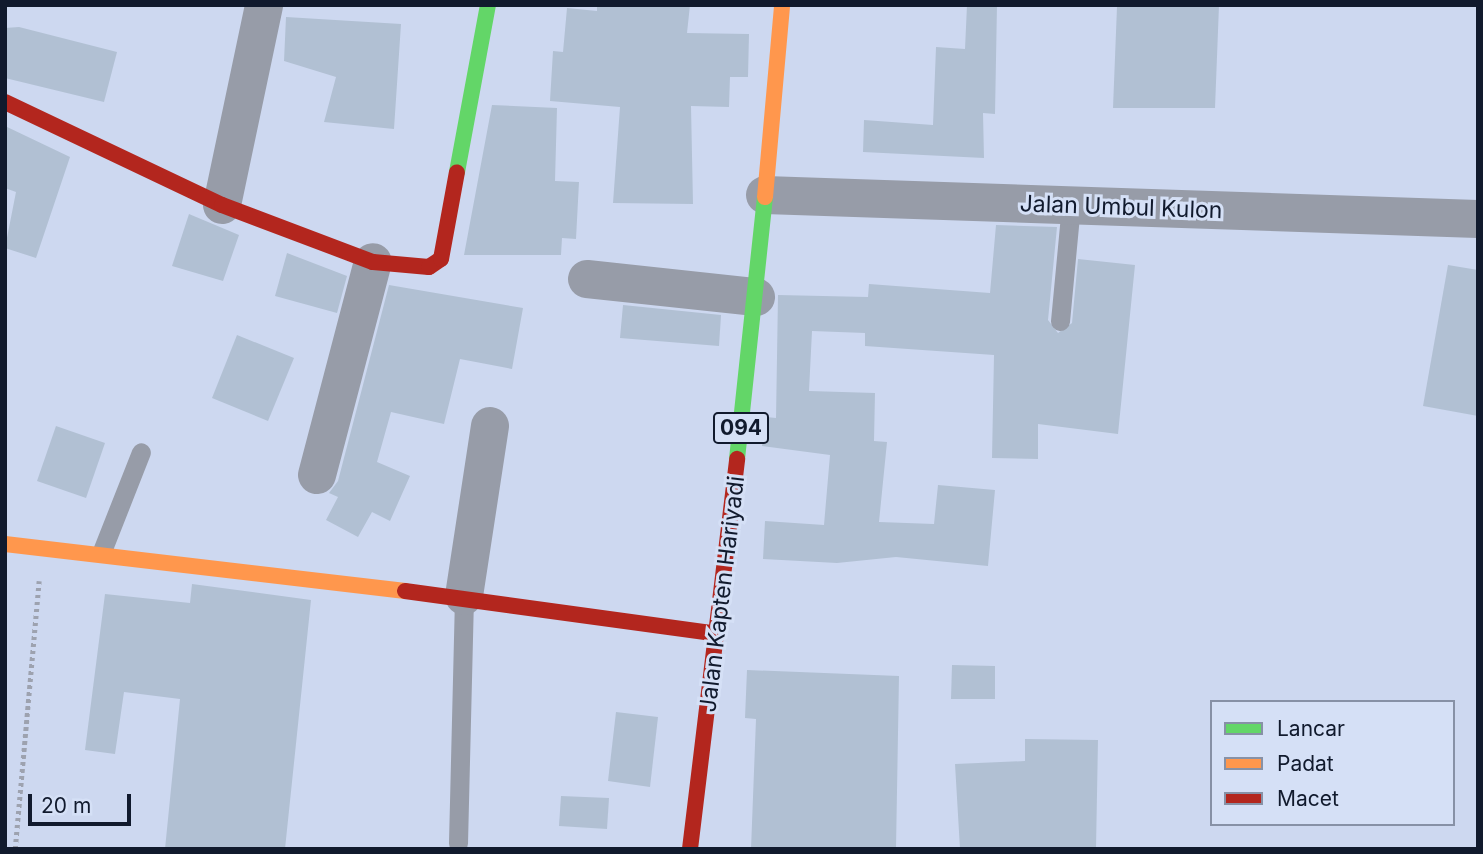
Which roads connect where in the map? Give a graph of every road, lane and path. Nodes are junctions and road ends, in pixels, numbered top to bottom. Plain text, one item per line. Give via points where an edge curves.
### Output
1 (264, 5) edge
2 (488, 5) edge
3 (782, 5) edge
4 (5, 102) edge
5 (765, 195) junction
6 (222, 205) junction
7 (1071, 205) junction
8 (1478, 219) edge
9 (373, 262) junction
10 (587, 279) dead end
11 (756, 297) junction
12 (1060, 321) dead end
13 (490, 426) dead end
14 (141, 452) dead end
15 (317, 475) dead end
16 (5, 544) edge
17 (42, 547) junction
18 (102, 551) junction
19 (464, 596) junction
20 (718, 634) junction
21 (458, 843) dead end
22 (15, 849) edge
23 (690, 849) edge

1 - 6 street
2 - 9 street via 441,259 429,267
3 - 5 street, Jalan Kapten Hariyadi / 094
4 - 6 street
5 - 7 street, Jalan Umbul Kulon
5 - 11 street, Jalan Kapten Hariyadi / 094
6 - 9 street
7 - 8 street, Jalan Umbul Kulon
7 - 12 lane
9 - 15 street
10 - 11 street
11 - 20 street, Jalan Kapten Hariyadi / 094
13 - 19 street
14 - 18 lane
16 - 17 street
17 - 18 street
17 - 22 path
18 - 19 street
19 - 20 street
19 - 21 lane
20 - 23 street, Jalan Kapten Hariyadi / 094

